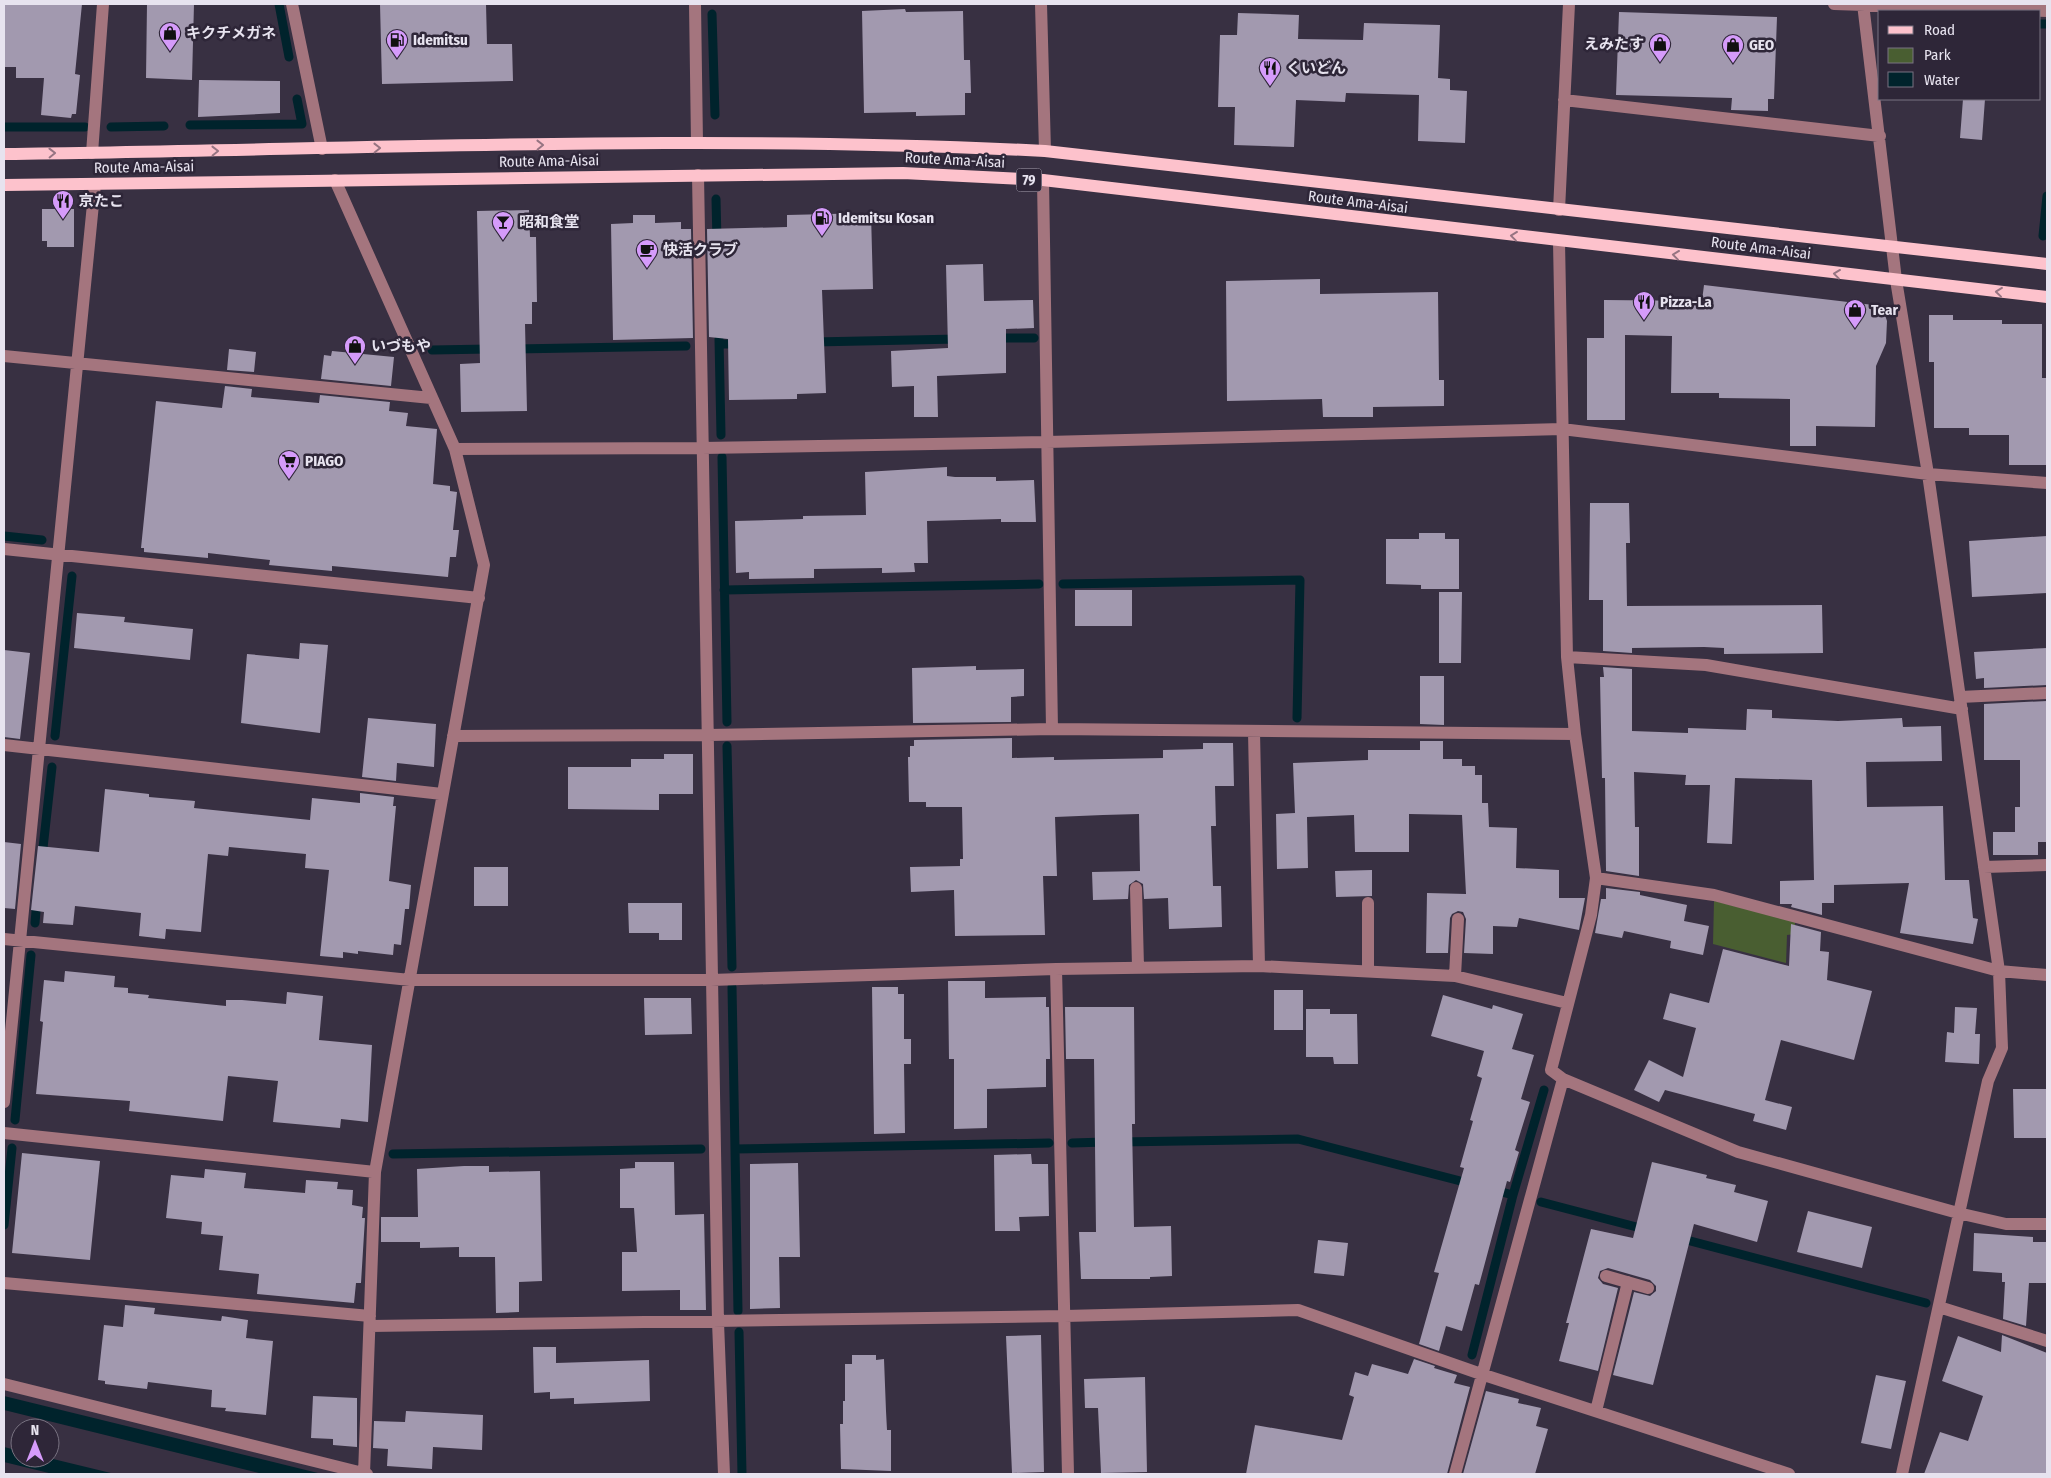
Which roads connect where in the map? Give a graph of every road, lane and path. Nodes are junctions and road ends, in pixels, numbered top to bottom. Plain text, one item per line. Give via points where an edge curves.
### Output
1 (103, 4) edge
2 (292, 4) edge
3 (694, 4) edge
4 (1041, 4) edge
5 (1569, 4) edge
6 (1834, 4) edge
7 (1863, 4) edge
8 (2021, 10) edge
9 (1564, 100) junction
10 (1880, 136) junction
11 (697, 143) junction
12 (322, 148) junction
13 (1045, 151) junction
14 (92, 153) junction
15 (4, 154) edge
16 (698, 175) junction
17 (335, 180) junction
18 (1043, 180) junction
19 (95, 184) junction
20 (4, 185) edge
21 (1559, 210) junction
22 (1559, 242) junction
23 (1894, 246) junction
24 (2047, 264) edge
25 (1896, 280) junction
26 (2047, 297) edge
27 (4, 356) edge
28 (77, 363) junction
29 (431, 398) junction
30 (1562, 429) junction
31 (1046, 442) junction
32 (702, 448) junction
33 (455, 449) junction
34 (1928, 474) junction
35 (2047, 484) edge
36 (4, 549) edge
37 (58, 555) junction
38 (478, 598) junction
39 (1567, 657) junction
40 (2047, 693) edge
41 (1961, 703) junction
42 (1052, 729) junction
43 (1254, 732) junction
44 (1575, 734) junction
45 (708, 735) junction
46 (453, 736) junction
47 (4, 745) edge
48 (39, 749) junction
49 (442, 794) junction
50 (2047, 865) edge
51 (1984, 867) junction
52 (1596, 878) junction
53 (1136, 888) dead end
54 (1368, 903) dead end
55 (1458, 919) dead end
56 (4, 938) edge
57 (20, 940) junction
58 (1259, 966) junction
59 (1138, 967) junction
60 (1056, 969) junction
61 (1368, 971) junction
62 (1999, 971) junction
63 (2047, 974) edge
64 (1455, 976) junction
65 (410, 980) junction
66 (711, 980) junction
67 (1567, 1003) junction
68 (1563, 1079) junction
69 (4, 1102) edge
70 (4, 1133) edge
71 (375, 1172) junction
72 (1958, 1213) junction
73 (2047, 1224) edge
74 (1606, 1276) dead end
75 (1628, 1282) junction
76 (4, 1283) edge
77 (1648, 1288) dead end
78 (1939, 1307) junction
79 (1065, 1316) junction
80 (370, 1321) junction
81 (718, 1322) junction
82 (2047, 1341) edge
83 (1481, 1374) junction
84 (4, 1384) edge
85 (1596, 1412) junction
86 (366, 1474) edge
87 (724, 1474) edge
88 (1068, 1474) edge
89 (1455, 1474) edge
90 (1789, 1474) edge
91 (1902, 1474) edge

1 - 14 street
2 - 12 street
3 - 11 street
4 - 13 street
5 - 9 street
6 - 7 street
7 - 8 street
7 - 10 street
9 - 10 street
9 - 21 street
10 - 23 street
12 -> 11 main road, Route Ama-Aisai / 79
11 - 13 main road, Route Ama-Aisai / 79 via 910,144
14 -> 12 main road, Route Ama-Aisai / 79
13 - 21 main road, Route Ama-Aisai / 79
15 -> 14 main road, Route Ama-Aisai / 79
16 - 17 main road, Route Ama-Aisai / 79
16 - 18 main road, Route Ama-Aisai / 79 via 904,173
16 - 32 street
17 - 19 main road, Route Ama-Aisai / 79
17 - 29 street
22 -> 18 main road, Route Ama-Aisai / 79
18 - 31 street
19 - 20 main road, Route Ama-Aisai / 79
19 - 28 street
21 - 23 main road, Route Ama-Aisai / 79
25 -> 22 main road, Route Ama-Aisai / 79
22 - 30 street
23 - 24 main road, Route Ama-Aisai / 79
23 - 25 street
26 -> 25 main road, Route Ama-Aisai / 79
25 - 34 street
27 - 28 street
28 - 29 street
28 - 37 street
29 - 33 street
30 - 31 street
30 - 34 street
30 - 39 street
31 - 32 street
31 - 42 street
32 - 33 street
32 - 45 street
33 - 38 street via 484,565
34 - 35 street
34 - 41 street
36 - 37 street
37 - 38 street
37 - 48 street
38 - 46 street
39 - 41 street via 1706,665
39 - 44 street
40 - 41 street
41 - 51 street
42 - 43 street
42 - 45 street
43 - 44 street
43 - 58 street
44 - 52 street
45 - 46 street
45 - 66 street
46 - 49 street
47 - 48 street
48 - 49 street
48 - 57 street
49 - 65 street
50 - 51 street
51 - 62 street
52 - 62 street via 1714,895
52 - 67 street via 1591,915
53 - 59 street
54 - 61 street
55 - 64 street
56 - 57 street
57 - 65 street
57 - 69 street
58 - 59 street
58 - 61 street
59 - 60 street
60 - 66 street
60 - 79 street
61 - 64 street
62 - 63 street
62 - 72 street via 2002,1048 1988,1081
64 - 67 street
65 - 66 street
65 - 71 street
66 - 81 street
67 - 68 street via 1551,1070
68 - 72 street via 1738,1152
68 - 83 street
70 - 71 street
71 - 80 street
72 - 73 street via 2006,1224
72 - 78 street
74 - 75 street
75 - 77 street
75 - 85 street
76 - 80 street
78 - 82 street
78 - 91 street
79 - 81 street
79 - 83 street via 1298,1310
79 - 88 street
80 - 81 street
80 - 86 street
81 - 87 street
83 - 85 street
83 - 89 street
84 - 86 street
85 - 90 street

